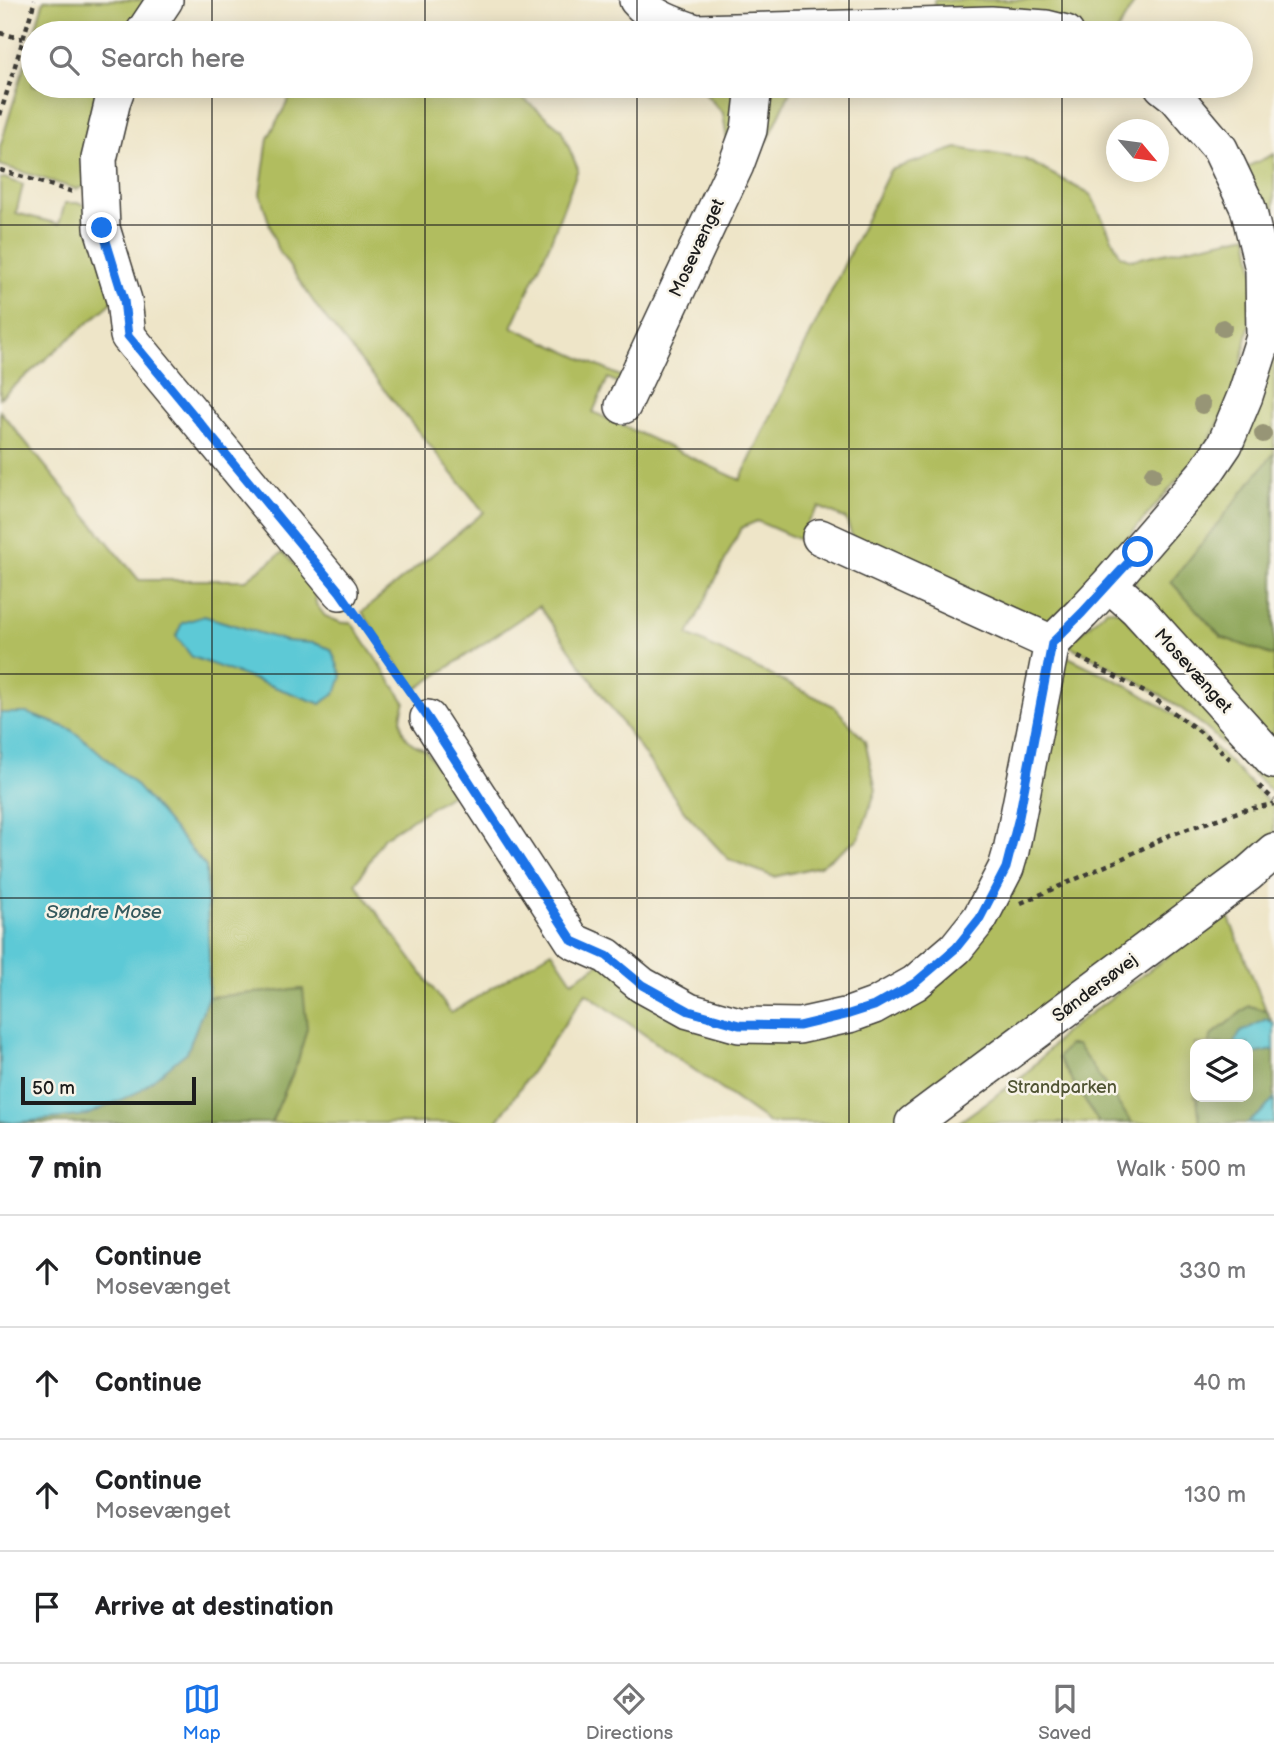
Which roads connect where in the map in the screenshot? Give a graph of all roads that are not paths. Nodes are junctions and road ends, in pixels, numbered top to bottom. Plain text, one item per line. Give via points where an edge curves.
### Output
1 (165, 0) edge
2 (637, 0) edge
3 (151, 21) edge
4 (667, 21) edge
5 (114, 98) edge
6 (752, 98) edge
7 (1177, 98) edge
8 (623, 406) dead end
9 (820, 537) dead end
10 (1109, 584) junction
11 (340, 592) road end
12 (1052, 643) junction
13 (428, 718) road end
14 (1264, 771) edge
15 (1274, 851) edge
16 (913, 1123) edge

1 - 3 street
2 - 4 street
5 - 11 street via 99,159 102,228 124,300 128,336
6 - 8 street, Mosevænget via 736,165
7 - 10 street via 1220,149 1248,208 1263,270 1264,337 1225,444
9 - 12 street
10 - 12 street
10 - 14 street, Mosevænget via 1137,609
12 - 13 street via 1012,851 980,918 956,948 915,983 874,1006 799,1026 739,1025 689,1011 642,985 607,956 573,941
15 - 16 street, Søndersøvej

